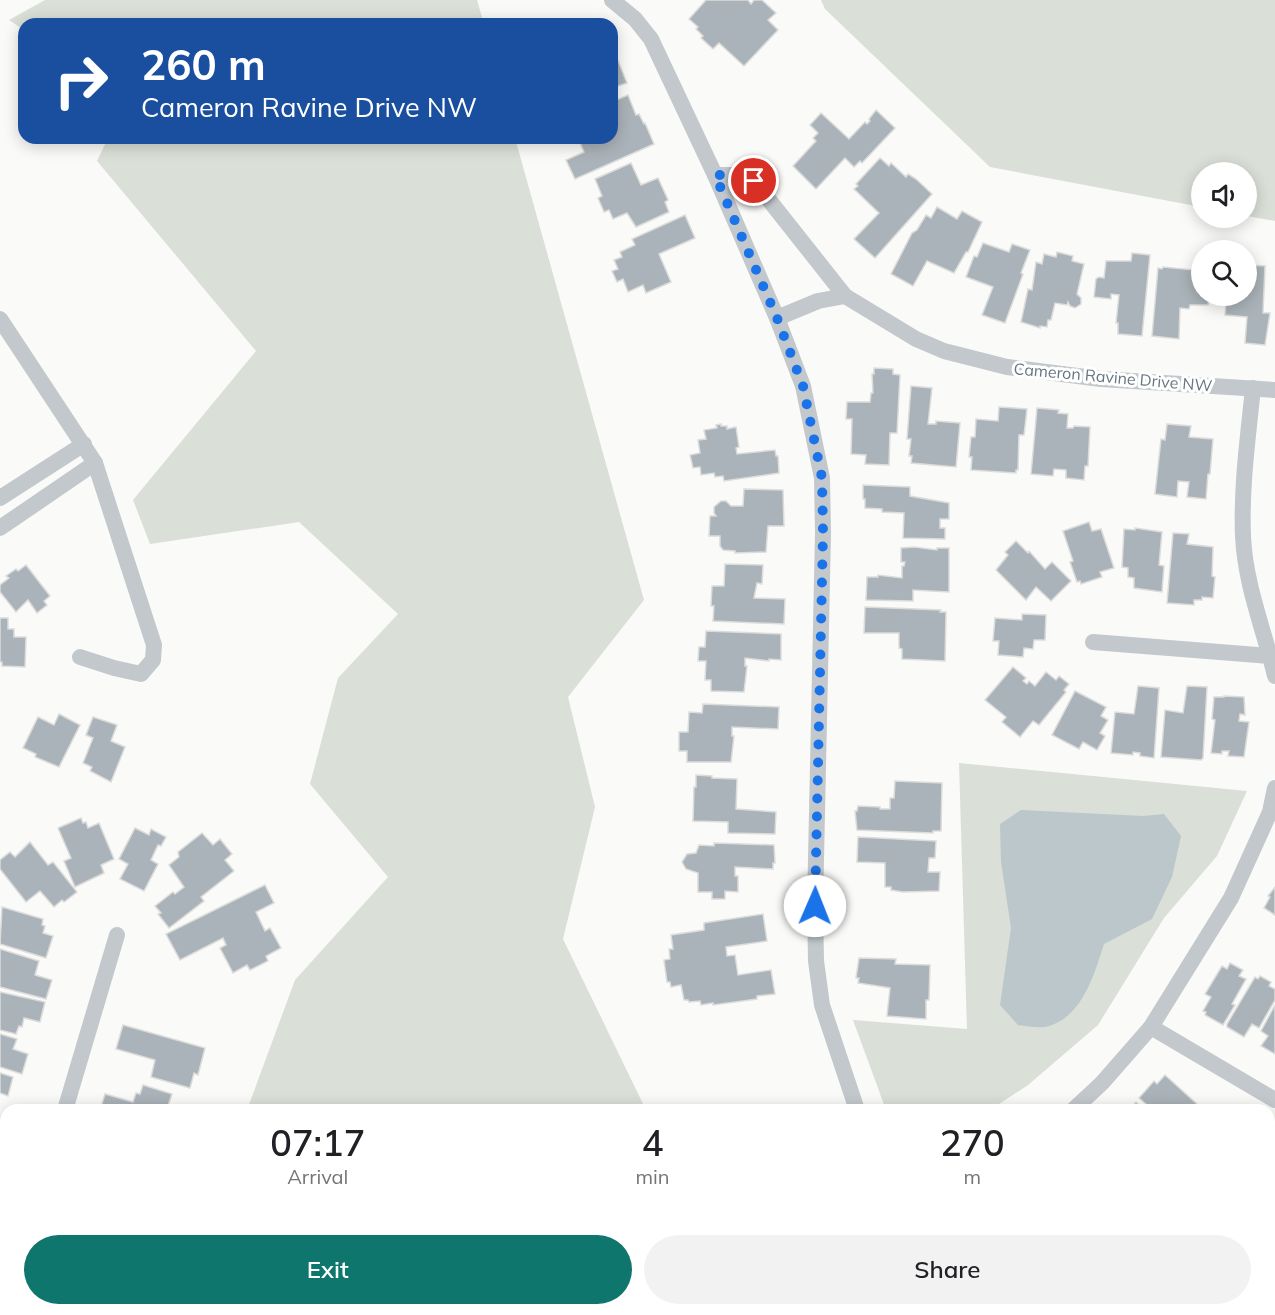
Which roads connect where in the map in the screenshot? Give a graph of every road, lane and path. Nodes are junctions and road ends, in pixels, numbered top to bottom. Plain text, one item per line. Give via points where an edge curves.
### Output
1 (612, 0) edge
2 (715, 175) junction
3 (845, 296) junction
4 (777, 318) junction
5 (0, 319) edge
6 (1253, 388) junction
7 (1275, 390) edge
8 (84, 444) junction
9 (95, 463) junction
10 (0, 498) edge
11 (0, 528) edge
12 (1093, 642) dead end
13 (1270, 656) junction
14 (80, 657) dead end
15 (1275, 676) edge
16 (1275, 788) edge
17 (1272, 813) edge
18 (117, 935) dead end
19 (1151, 1027) junction
20 (1275, 1100) edge
21 (67, 1104) edge
22 (855, 1104) edge
23 (1079, 1104) edge

1 - 2 street via 651,39
2 - 3 street, Cameron Ravine Drive NW via 745,175 754,181
2 - 4 street
3 - 4 street via 818,301
3 - 6 street, Cameron Ravine Drive NW via 916,339 944,351 1007,367 1101,379
4 - 22 street via 803,386 822,478 816,961 822,1005
5 - 8 street
6 - 7 street, Cameron Ravine Drive NW
6 - 13 street via 1243,536 1249,580
8 - 9 street
8 - 10 street
9 - 11 street
9 - 14 street via 154,645 153,660 141,674
12 - 13 street
13 - 15 street
16 - 17 street
17 - 19 street via 1231,898
18 - 21 street
19 - 20 street
19 - 23 street

